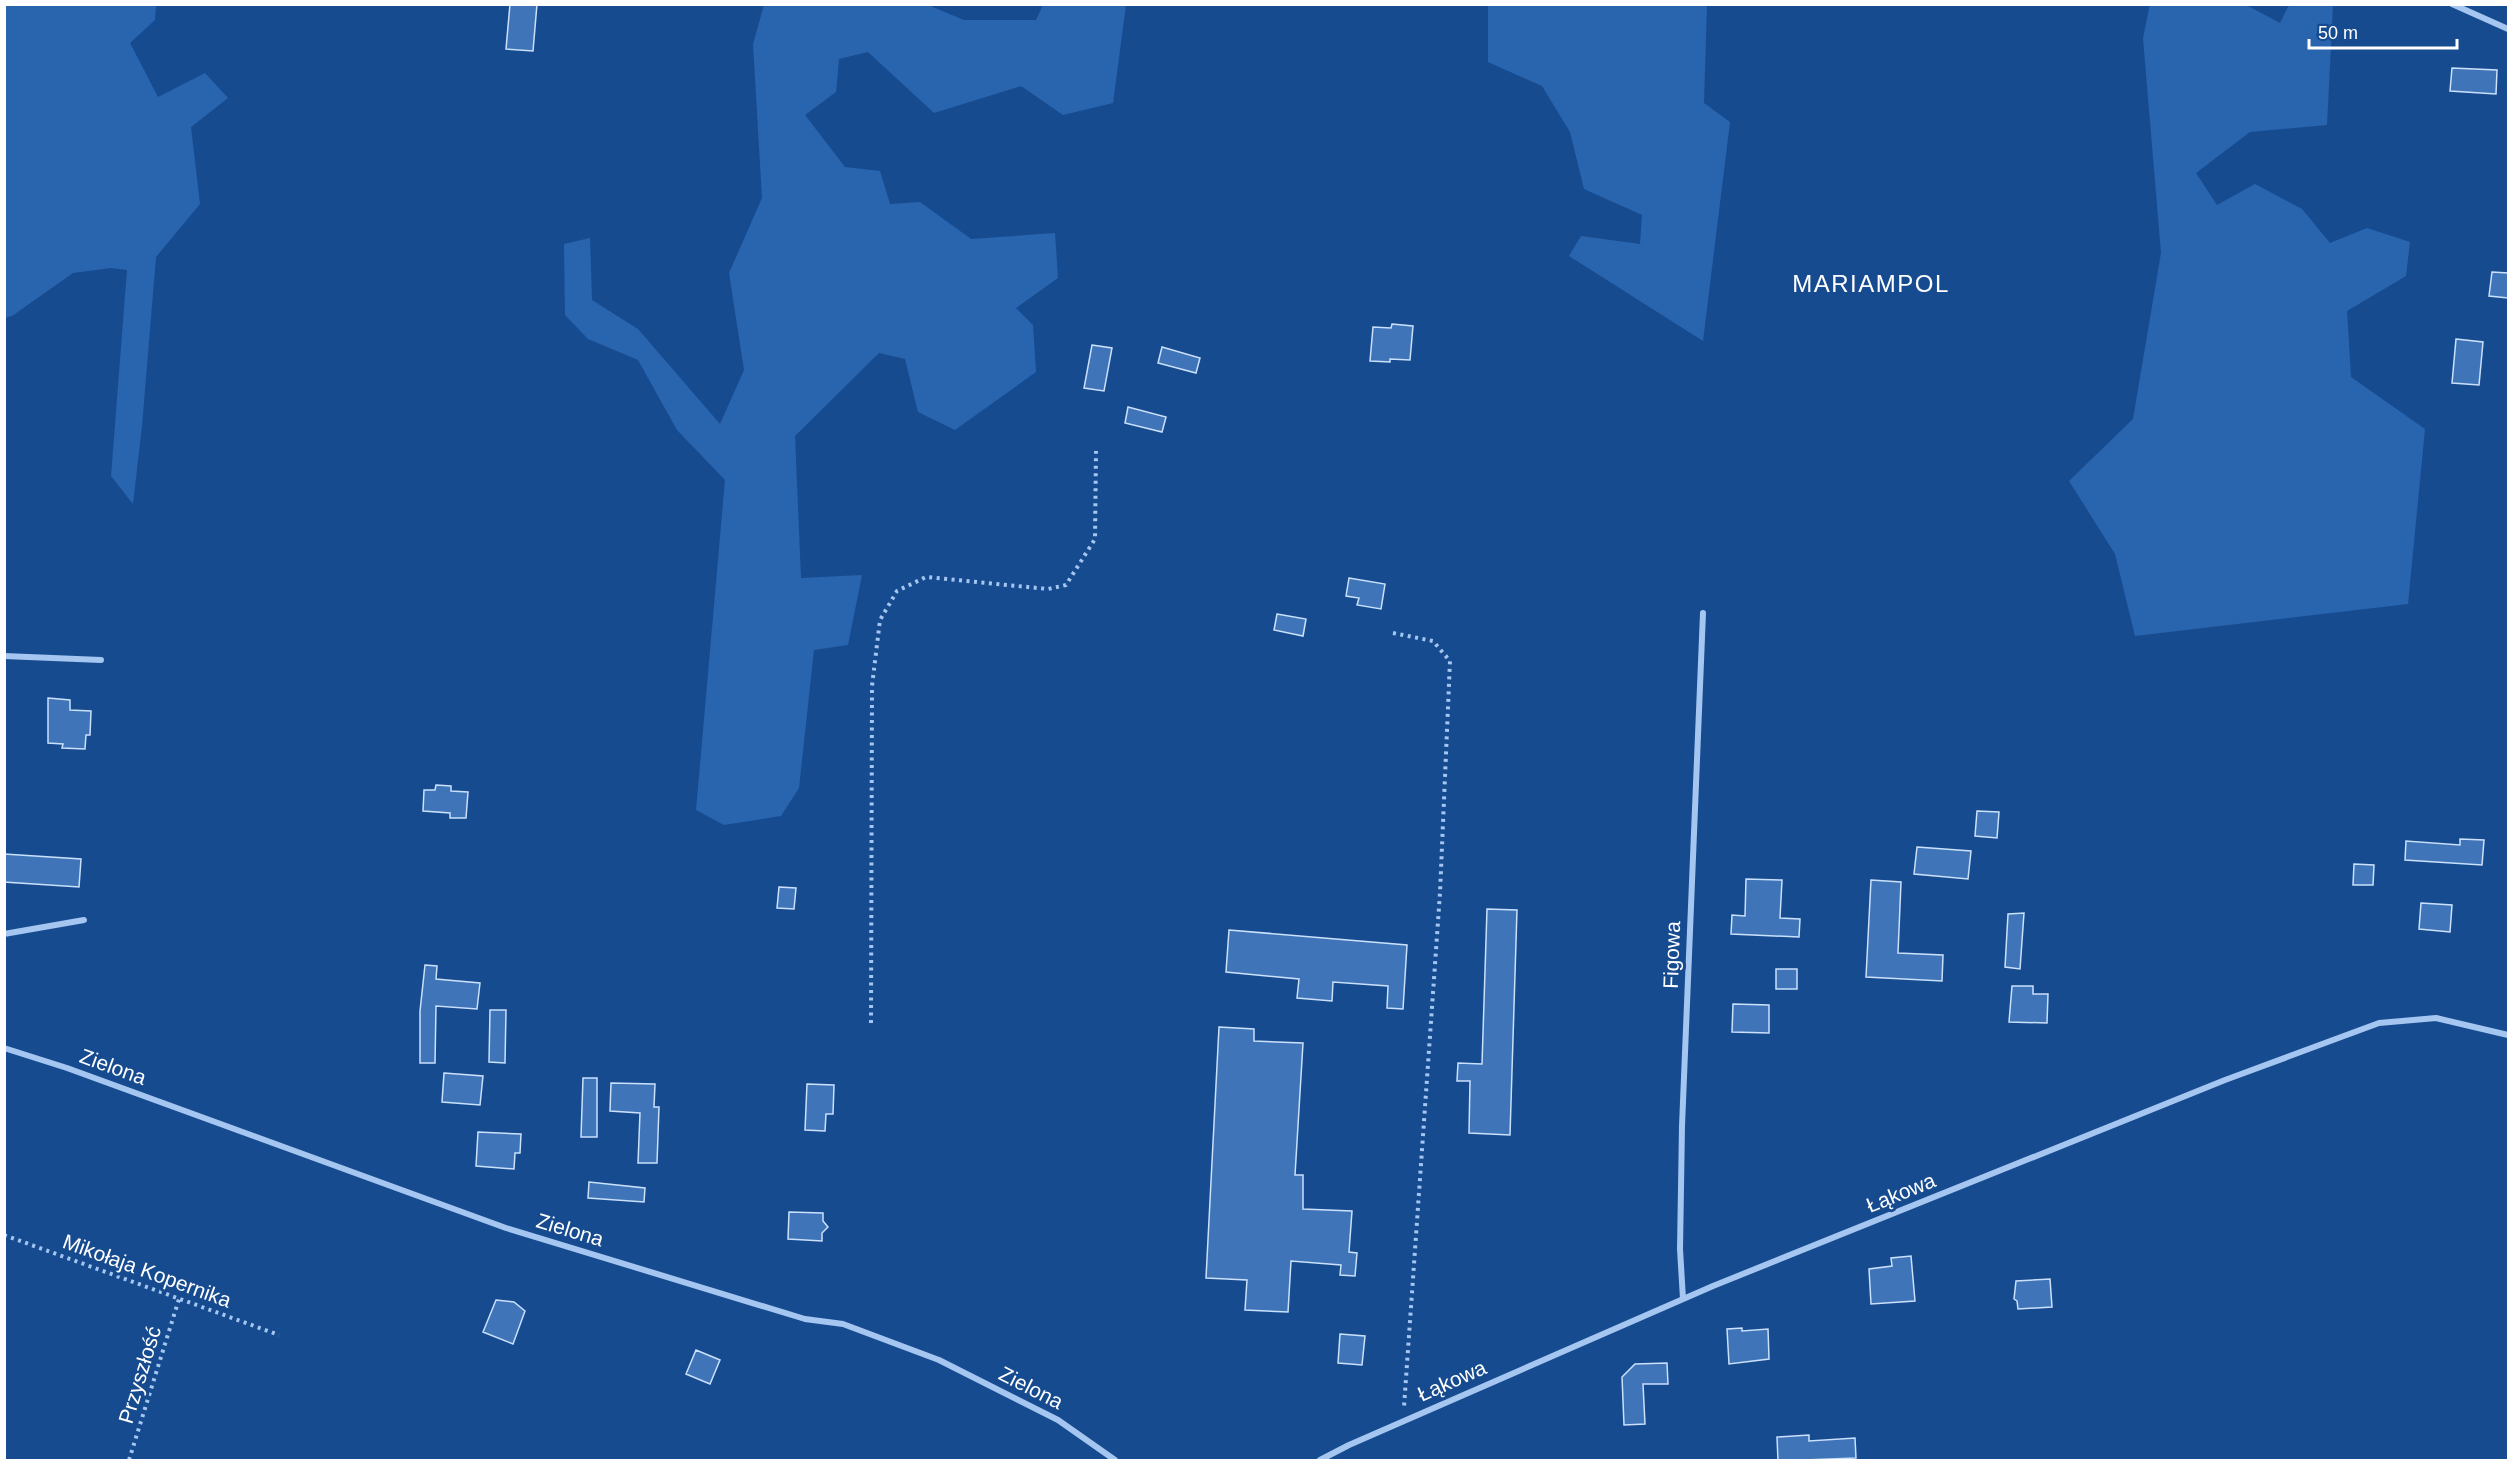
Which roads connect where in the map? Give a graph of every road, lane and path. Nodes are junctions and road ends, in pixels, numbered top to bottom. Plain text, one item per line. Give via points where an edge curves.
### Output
1 (2452, 4) edge
2 (2508, 29) edge
3 (1096, 451) dead end
4 (1703, 613) dead end
5 (1393, 633) dead end
6 (4, 656) edge
7 (101, 660) dead end
8 (84, 920) dead end
9 (4, 934) edge
10 (871, 1023) dead end
11 (2508, 1035) edge
12 (4, 1048) edge
13 (4, 1235) edge
14 (179, 1299) junction
15 (1683, 1299) junction
16 (279, 1335) dead end
17 (1403, 1421) junction
18 (129, 1461) edge
19 (1115, 1461) edge
20 (1320, 1461) edge

1 - 2 street
3 - 10 path via 1095,539 1066,585 1048,589 926,577 897,591 880,620 872,686
4 - 15 street, Figowa via 1682,1126
5 - 17 path via 1433,641 1450,661 1440,893
6 - 7 street
8 - 9 street
11 - 15 street, Łąkowa via 2436,1018 2379,1023 2225,1080
12 - 19 street, Zielona via 506,1228 805,1319 843,1324 939,1360 979,1380 1058,1420
13 - 14 path, Mikołaja Kopernika
14 - 16 path, Mikołaja Kopernika
14 - 18 path, Przyszłość
15 - 17 street, Łąkowa
17 - 20 street, Łąkowa

